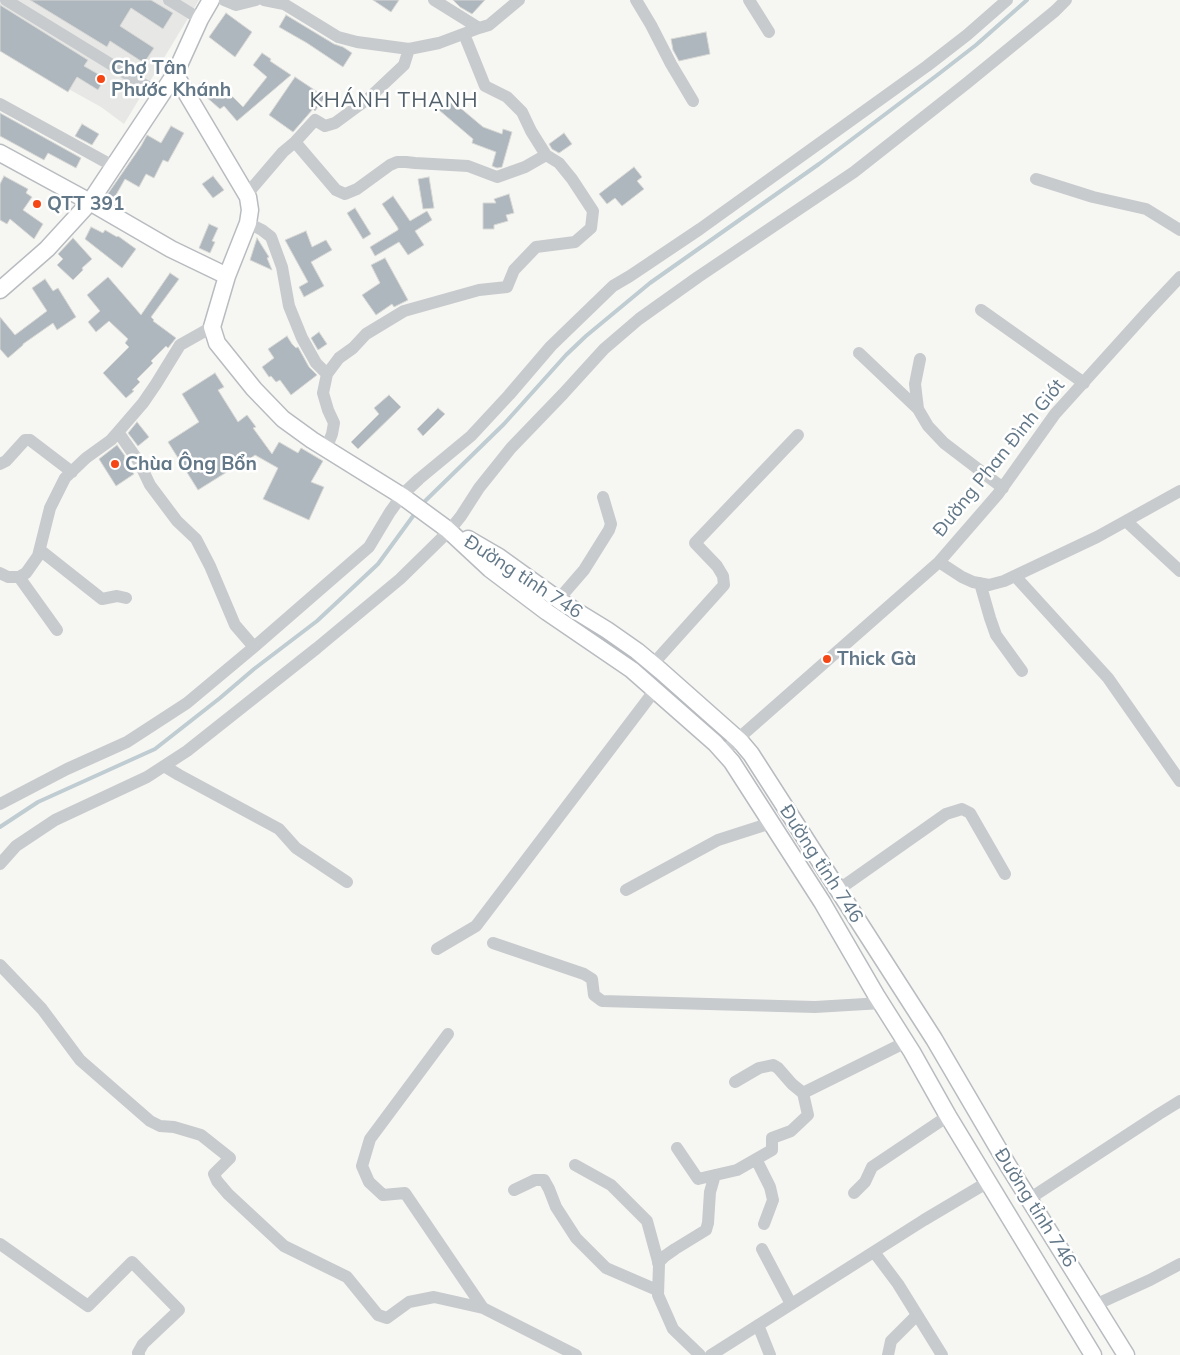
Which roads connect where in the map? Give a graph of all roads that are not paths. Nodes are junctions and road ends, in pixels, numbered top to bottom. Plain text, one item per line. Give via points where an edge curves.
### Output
1 (6, 0) edge
2 (169, 0) edge
3 (211, 0) edge
4 (224, 0) edge
5 (256, 0) edge
6 (264, 0) edge
7 (434, 0) edge
8 (519, 0) edge
9 (749, 0) edge
10 (1007, 0) edge
11 (1066, 0) edge
12 (639, 1) edge
13 (200, 19) junction
14 (479, 28) junction
15 (768, 32) dead end
16 (464, 34) junction
17 (409, 49) junction
18 (175, 74) junction
19 (161, 95) junction
20 (693, 101) dead end
21 (0, 104) edge
22 (295, 142) junction
23 (0, 153) edge
24 (546, 155) junction
25 (113, 166) junction
26 (1036, 179) dead end
27 (247, 194) junction
28 (90, 202) junction
29 (248, 223) junction
30 (1180, 230) edge
31 (226, 276) junction
32 (1180, 277) edge
33 (0, 290) edge
34 (981, 310) dead end
35 (212, 327) junction
36 (859, 353) dead end
37 (920, 359) dead end
38 (326, 374) junction
39 (1084, 383) junction
40 (918, 409) junction
41 (118, 432) junction
42 (798, 435) dead end
43 (326, 449) junction
44 (0, 464) edge
45 (72, 472) junction
46 (1002, 488) junction
47 (1180, 491) edge
48 (402, 496) junction
49 (603, 497) dead end
50 (1126, 521) junction
51 (449, 530) junction
52 (40, 550) junction
53 (939, 562) junction
54 (1180, 572) edge
55 (0, 573) edge
56 (1015, 576) junction
57 (19, 577) junction
58 (980, 584) junction
59 (126, 598) dead end
60 (558, 600) junction
61 (58, 630) dead end
62 (254, 647) junction
63 (653, 664) junction
64 (1022, 671) dead end
65 (655, 690) junction
66 (737, 739) junction
67 (723, 752) junction
68 (164, 766) junction
69 (1180, 781) edge
70 (0, 804) edge
71 (771, 822) junction
72 (0, 864) edge
73 (1005, 874) dead end
74 (347, 882) dead end
75 (626, 890) dead end
76 (838, 890) junction
77 (493, 943) dead end
78 (437, 949) dead end
79 (0, 965) edge
80 (882, 1003) junction
81 (448, 1034) dead end
82 (906, 1042) junction
83 (735, 1082) dead end
84 (803, 1093) junction
85 (1180, 1101) edge
86 (948, 1116) junction
87 (677, 1148) dead end
88 (756, 1159) junction
89 (575, 1165) dead end
90 (715, 1175) junction
91 (988, 1182) junction
92 (514, 1190) dead end
93 (854, 1193) dead end
94 (1029, 1199) junction
95 (764, 1224) dead end
96 (0, 1244) edge
97 (762, 1250) dead end
98 (874, 1252) junction
99 (658, 1263) junction
100 (1180, 1264) edge
101 (657, 1290) junction
102 (791, 1304) junction
103 (1095, 1305) junction
104 (483, 1308) junction
105 (917, 1315) junction
106 (758, 1325) junction
107 (139, 1355) edge
108 (576, 1355) edge
109 (700, 1355) edge
110 (711, 1355) edge
111 (770, 1355) edge
112 (888, 1355) edge
113 (942, 1355) edge
114 (1093, 1355) edge
115 (1126, 1355) edge

1 - 19 street
2 - 13 street
3 - 13 main road
4 - 5 street via 236,5
6 - 17 street via 284,4 338,37
7 - 14 street
8 - 14 street via 489,25
9 - 15 street
10 - 48 street via 927,66 613,286 551,346 471,436
11 - 51 street via 968,83 854,172 698,277 639,319 604,349 511,448
12 - 20 street
13 - 18 main road
14 - 16 street
16 - 17 street
16 - 24 street via 485,86 507,97 522,112
17 - 22 street via 404,65 369,98 336,123 325,126 315,120
18 - 19 main road
18 - 27 main road
19 - 25 main road
21 - 25 street
22 - 24 street via 336,190 345,194 397,162 468,166 497,177
22 - 27 street
23 - 28 main road
24 - 38 street via 559,163 593,211 591,228 575,242 536,246 514,270 507,287 479,290 404,311 366,334
25 - 28 main road
26 - 30 street via 1146,209
27 - 29 main road
28 - 31 main road via 171,249
28 - 33 main road via 47,249
29 - 31 main road
29 - 38 street via 271,237 298,330 316,363
31 - 35 main road
32 - 39 street, Đường Phan Đình Giót
34 - 39 street
35 - 41 street via 180,345 143,403
35 - 43 main road via 217,344 254,390 283,419
36 - 40 street
37 - 40 street via 915,384
38 - 43 street via 323,393 334,423
39 - 46 street, Đường Phan Đình Giót via 1055,414
40 - 46 street via 928,426 944,442
41 - 45 street
41 - 62 street via 150,485 177,521 196,539 235,625
42 - 63 street via 695,543 717,566 724,585
43 - 48 main road
44 - 45 street via 25,440 30,440
45 - 52 street via 65,478 50,508
46 - 53 street, Đường Phan Đình Giót
47 - 50 street
48 - 51 main road
48 - 62 street via 369,547
49 - 60 street via 611,524 609,530 584,570
50 - 54 street
50 - 56 street
51 - 60 main road, Đường tỉnh 746 via 499,557
51 - 65 main road, Đường tỉnh 746 via 490,569 632,670
51 - 68 street via 400,580
52 - 57 street via 26,574
52 - 59 street via 102,599
53 - 58 street
53 - 66 street, Đường Phan Đình Giót
55 - 57 street
56 - 58 street
56 - 69 street via 1108,678
57 - 61 street
58 - 64 street via 996,635
60 - 63 main road, Đường tỉnh 746
62 - 70 street via 187,703 127,742
63 - 66 main road, Đường tỉnh 746
65 - 67 main road, Đường tỉnh 746
65 - 78 street via 476,926
66 - 67 street, Đường Phan Đình Giót
66 - 76 main road, Đường tỉnh 746 via 751,754
67 - 71 main road, Đường tỉnh 746
68 - 72 street via 56,820 16,846
68 - 74 street via 278,829 296,848
71 - 75 street via 718,840
71 - 80 main road, Đường tỉnh 746
73 - 76 street via 970,813 962,809 946,814
76 - 94 main road, Đường tỉnh 746 via 934,1040
77 - 80 street via 584,974 592,979 594,994 602,1001 815,1007
79 - 104 street via 42,1009 80,1060 150,1121 201,1135 230,1158 214,1174 228,1194 284,1246 347,1277 378,1315 387,1318 409,1302 434,1297
80 - 82 main road, Đường tỉnh 746
81 - 104 street via 370,1139 362,1166 369,1182 383,1195 404,1192
82 - 84 street
82 - 86 main road, Đường tỉnh 746
83 - 84 street via 759,1068 773,1066
84 - 88 street via 808,1115 791,1132 772,1138 772,1150
85 - 94 street
86 - 91 main road, Đường tỉnh 746
86 - 93 street via 872,1167 865,1182
87 - 90 street via 698,1179
88 - 90 street via 737,1170
88 - 95 street via 773,1200
89 - 99 street via 611,1185 647,1221
90 - 99 street via 706,1230
91 - 98 street
91 - 114 main road, Đường tỉnh 746
92 - 101 street via 535,1180 544,1180 556,1207 576,1238 606,1268
94 - 103 main road, Đường tỉnh 746
96 - 107 street via 88,1306 132,1262 179,1310 143,1344
97 - 102 street
98 - 102 street
98 - 105 street
99 - 101 street
100 - 103 street
101 - 109 street via 673,1329
102 - 106 street
103 - 115 main road, Đường tỉnh 746
104 - 108 street
105 - 112 street via 893,1339
105 - 113 street
106 - 110 street
106 - 111 street

